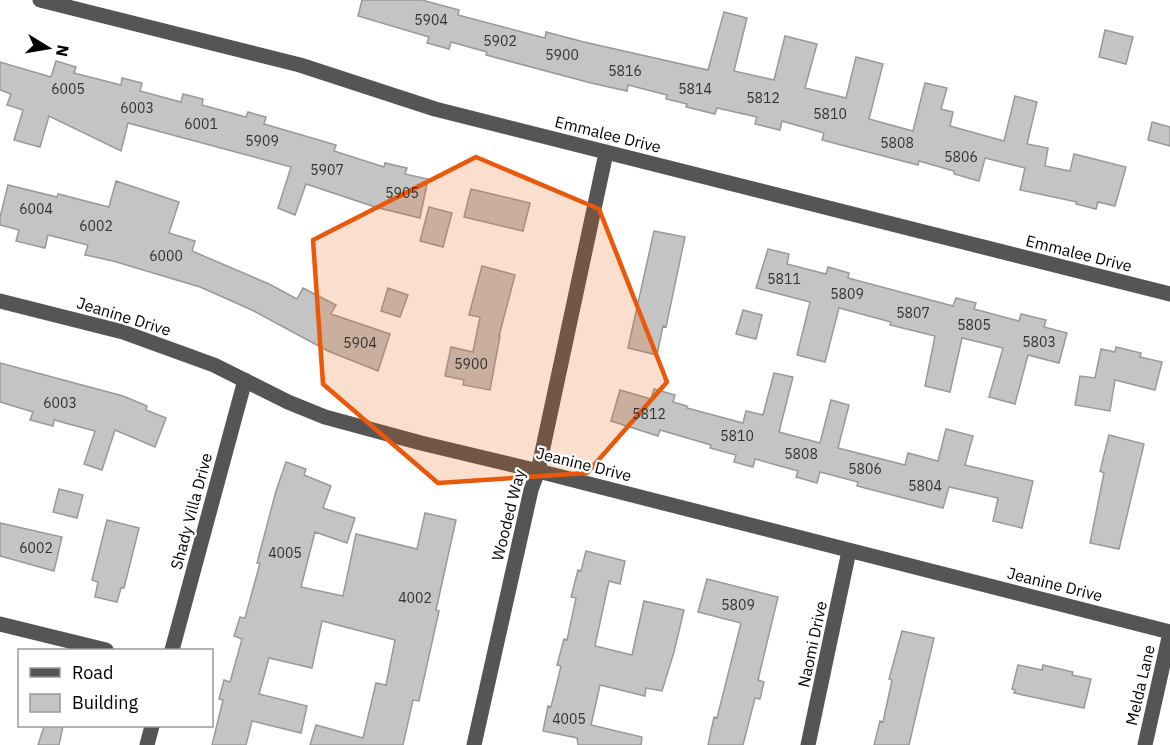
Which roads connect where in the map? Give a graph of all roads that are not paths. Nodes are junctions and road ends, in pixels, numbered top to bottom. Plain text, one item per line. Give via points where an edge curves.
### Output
1 (40, 0) edge
2 (606, 153) junction
3 (1170, 294) edge
4 (0, 301) edge
5 (245, 380) junction
6 (538, 471) junction
7 (849, 551) junction
8 (0, 624) edge
9 (1170, 632) edge
10 (98, 649) edge
11 (173, 649) edge
12 (152, 727) edge
13 (147, 745) edge
14 (474, 745) edge
15 (808, 745) edge
16 (1144, 745) edge

1 - 2 street, Emmalee Drive via 300,65 435,109
2 - 3 street, Emmalee Drive
2 - 6 street, Wooded Way
4 - 5 street, Jeanine Drive via 123,332
5 - 6 street, Jeanine Drive via 325,417
5 - 11 street, Shady Villa Drive
6 - 7 street, Jeanine Drive
6 - 14 street, Wooded Way
7 - 9 street, Jeanine Drive
7 - 15 street, Naomi Drive
8 - 10 street
9 - 16 street, Melda Lane
12 - 13 street

